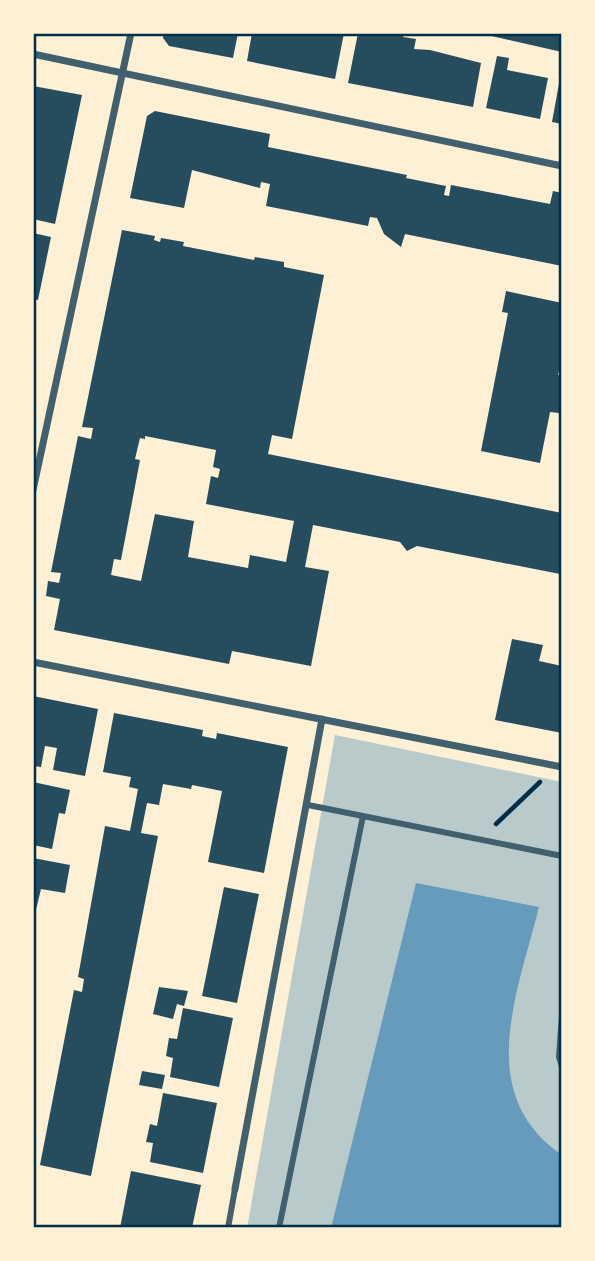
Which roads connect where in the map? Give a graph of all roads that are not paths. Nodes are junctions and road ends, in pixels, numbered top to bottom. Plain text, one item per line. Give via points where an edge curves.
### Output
1 (131, 33) edge
2 (33, 54) edge
3 (122, 72) junction
4 (562, 166) edge
5 (33, 490) edge
6 (33, 663) edge
7 (322, 719) junction
8 (559, 766) edge
9 (308, 805) junction
10 (363, 816) junction
11 (562, 856) edge
12 (562, 1014) edge
13 (562, 1067) edge
14 (235, 1189) joint
15 (228, 1228) edge
16 (279, 1228) edge

1 - 3 street
2 - 3 street
3 - 4 street
3 - 5 street
6 - 7 street
7 - 8 street
7 - 9 street
9 - 10 street
9 - 14 street
10 - 11 street
10 - 16 street
12 - 13 street
14 - 15 street

